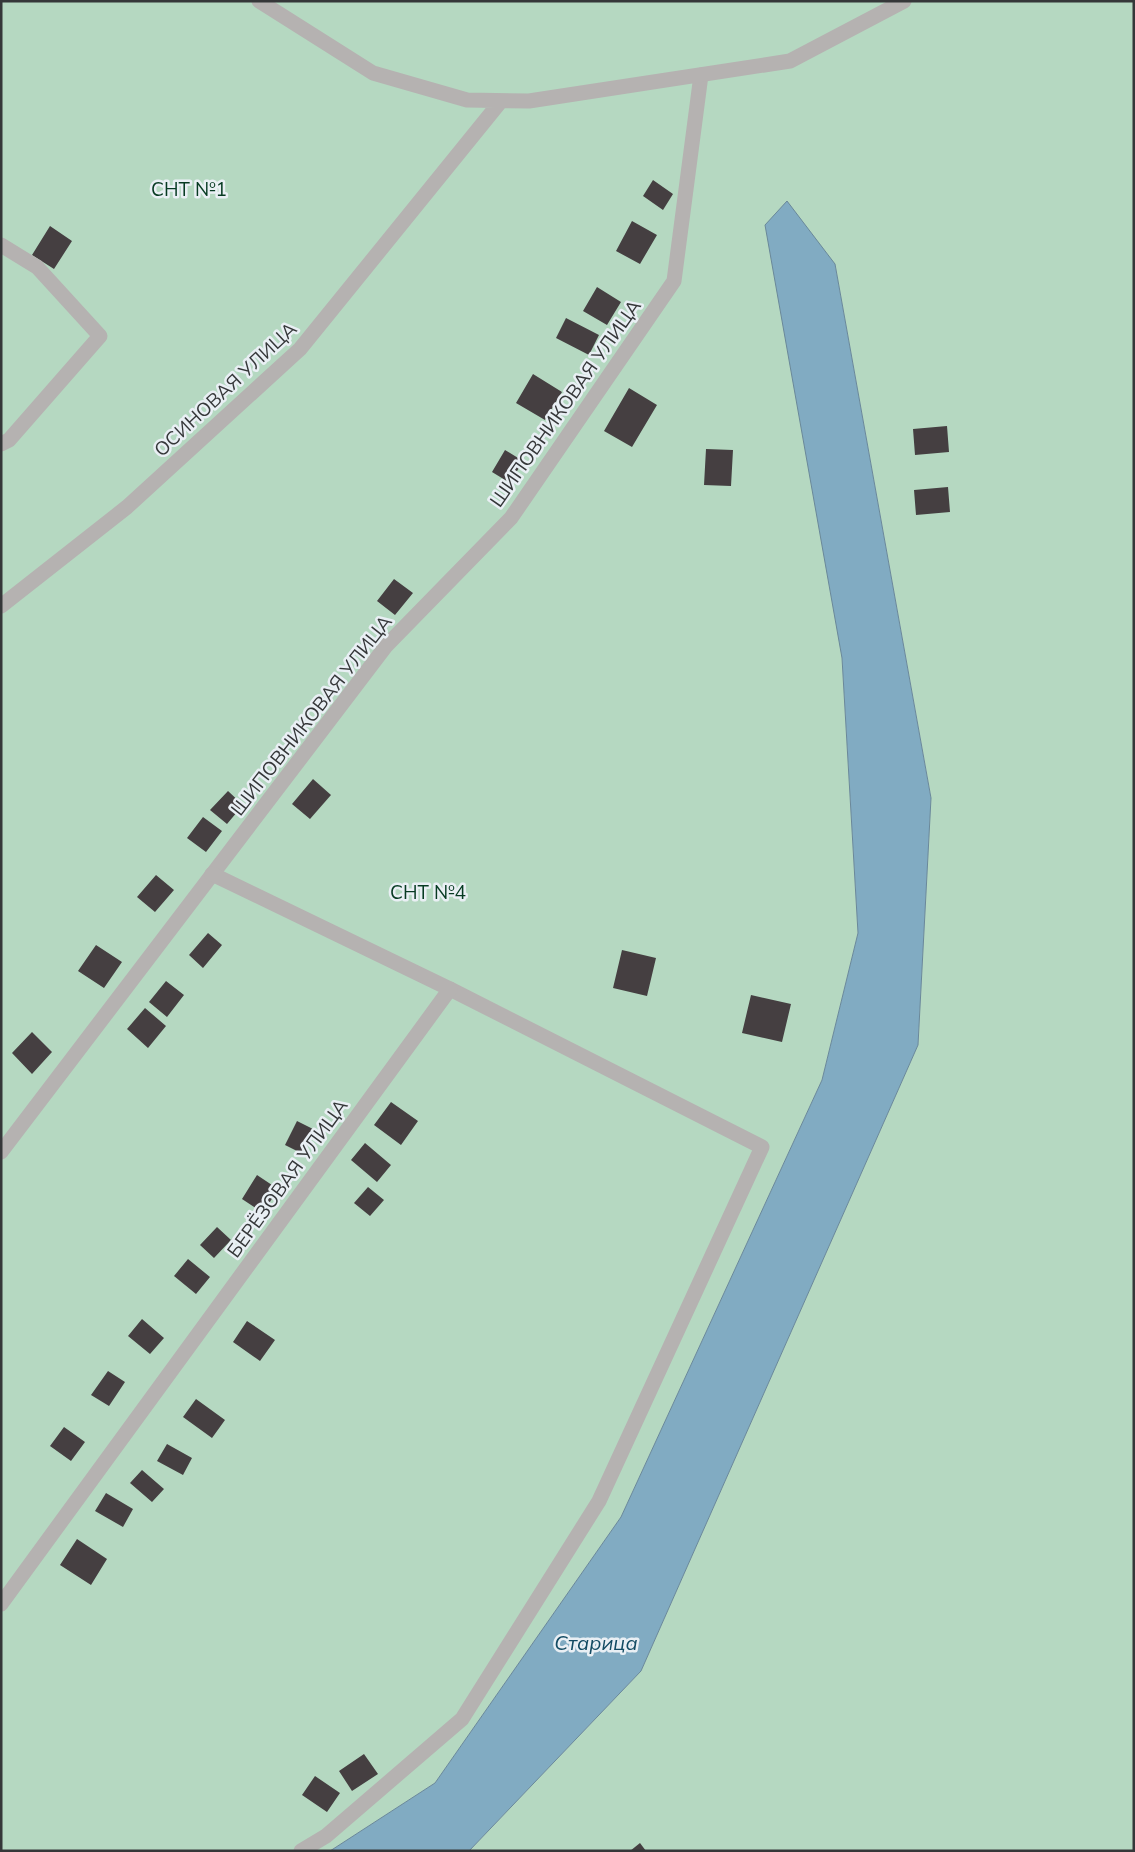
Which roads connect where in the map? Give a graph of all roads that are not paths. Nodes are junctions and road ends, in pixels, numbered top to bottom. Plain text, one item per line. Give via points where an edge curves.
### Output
1 (259, 1) edge
2 (904, 1) edge
3 (701, 74) junction
4 (501, 101) junction
5 (1, 245) edge
6 (1, 444) edge
7 (1, 606) edge
8 (212, 874) junction
9 (450, 988) junction
10 (1, 1152) edge
11 (1, 1604) edge
12 (301, 1851) edge

1 - 4 street via 373,73 466,100
2 - 3 street via 790,61
3 - 4 street via 530,101
3 - 8 street, ШИПОВНИКОВАЯ УЛИЦА via 674,281 511,518 386,646
4 - 7 street, ОСИНОВАЯ УЛИЦА via 300,349 127,506
5 - 6 street via 37,267 100,336 9,440
8 - 9 street
8 - 10 street, ШИПОВНИКОВАЯ УЛИЦА
9 - 11 street, БЕРЁЗОВАЯ УЛИЦА
9 - 12 street via 762,1147 599,1501 462,1719 326,1836

